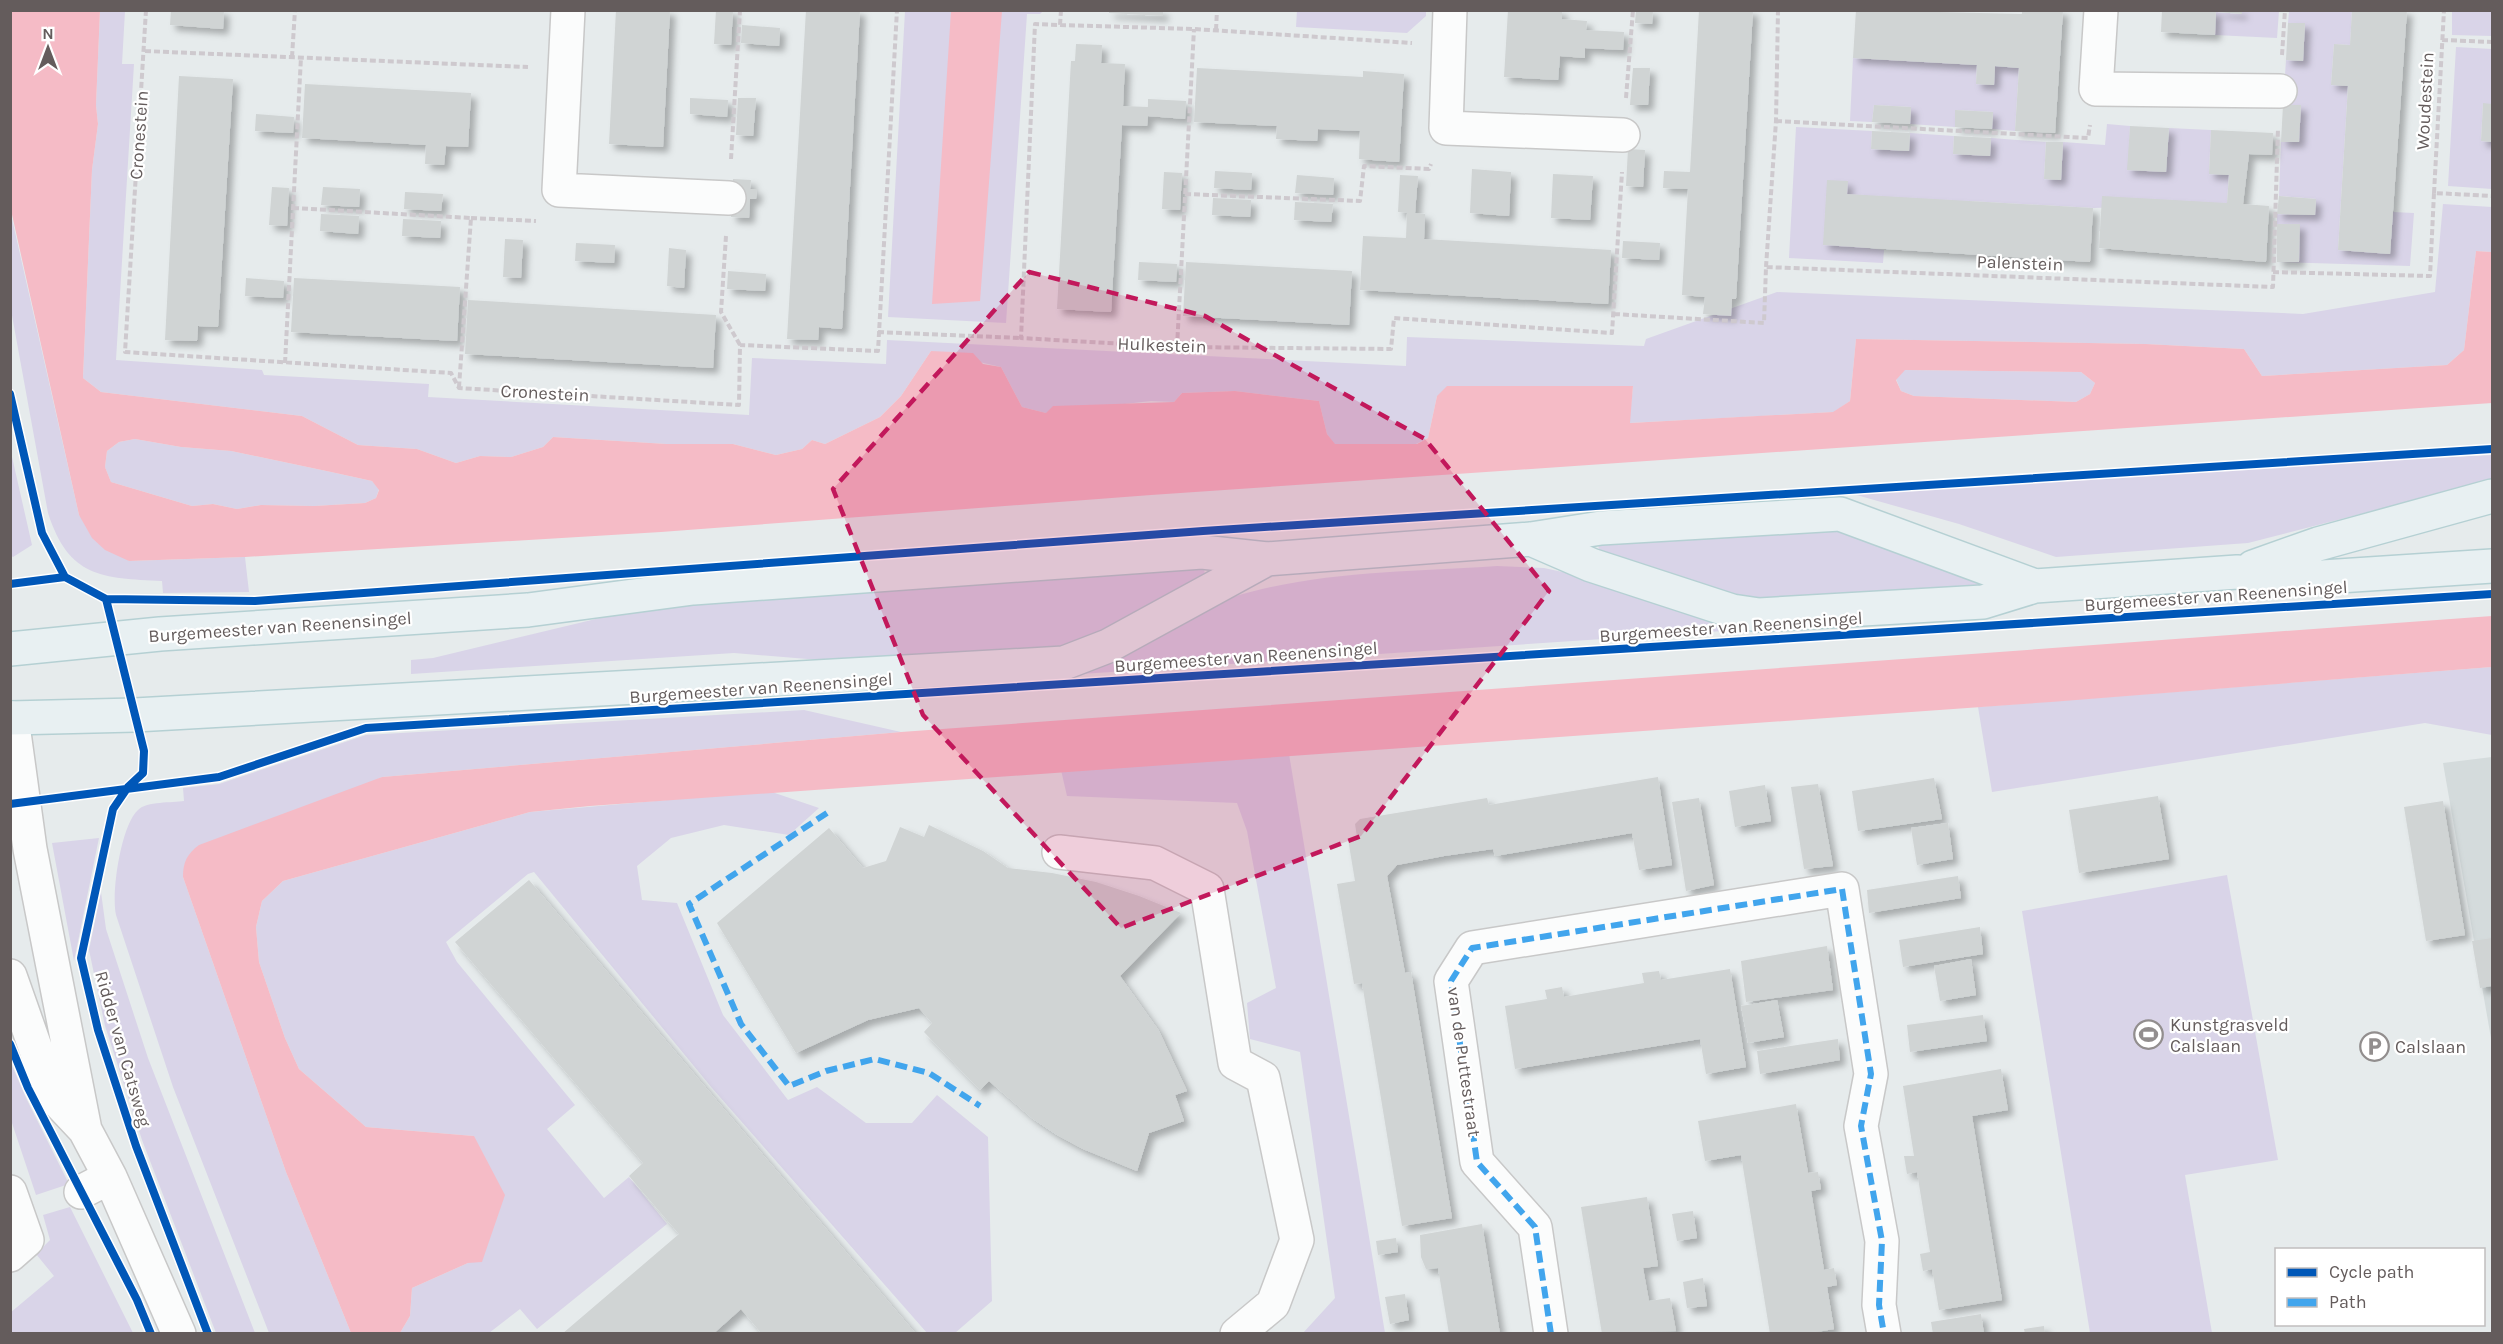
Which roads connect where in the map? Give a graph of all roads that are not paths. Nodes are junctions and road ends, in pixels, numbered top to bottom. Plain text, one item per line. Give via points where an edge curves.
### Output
1 (568, 10) edge
2 (1450, 10) edge
3 (2101, 10) edge
4 (2280, 91) road end
5 (1623, 135) dead end
6 (729, 198) dead end
7 (2493, 496) edge
8 (1531, 539) junction
9 (1267, 559) junction
10 (2493, 566) edge
11 (2237, 572) junction
12 (2035, 586) junction
13 (10, 649) edge
14 (11, 714) edge
15 (1059, 852) dead end
16 (10, 976) edge
17 (85, 1130) junction
18 (110, 1177) junction
19 (10, 1192) edge
20 (81, 1192) dead end
21 (10, 1255) edge
22 (178, 1334) edge
23 (1237, 1334) edge
24 (1551, 1334) edge
25 (1884, 1334) edge

1 - 6 street via 559,190
2 - 5 street via 1446,128
3 - 4 street via 2096,89
7 - 11 main road, Burgemeester van Reenensingel via 2318,544
8 - 9 main road, Burgemeester van Reenensingel
8 - 12 main road, Burgemeester van Reenensingel via 1601,528 1840,514
8 - 12 main road, Burgemeester van Reenensingel via 1591,565 1732,611 1759,615 1983,602
9 - 13 main road, Burgemeester van Reenensingel via 1202,552 716,586 528,610 160,634
9 - 14 main road, Burgemeester van Reenensingel via 1108,646 1064,663 147,714
10 - 11 main road, Burgemeester van Reenensingel via 2323,577
11 - 12 main road, Burgemeester van Reenensingel
14 - 17 street via 32,859
15 - 23 street via 1155,863 1207,889 1235,1063 1263,1078 1297,1240 1273,1304
16 - 17 street via 52,1095
17 - 18 street
18 - 20 street
18 - 22 street
19 - 21 street via 27,1240
24 - 25 street, van de Puttestraat via 1535,1227 1477,1162 1451,981 1472,948 1842,889 1871,1074 1861,1126 1882,1241 1879,1305

